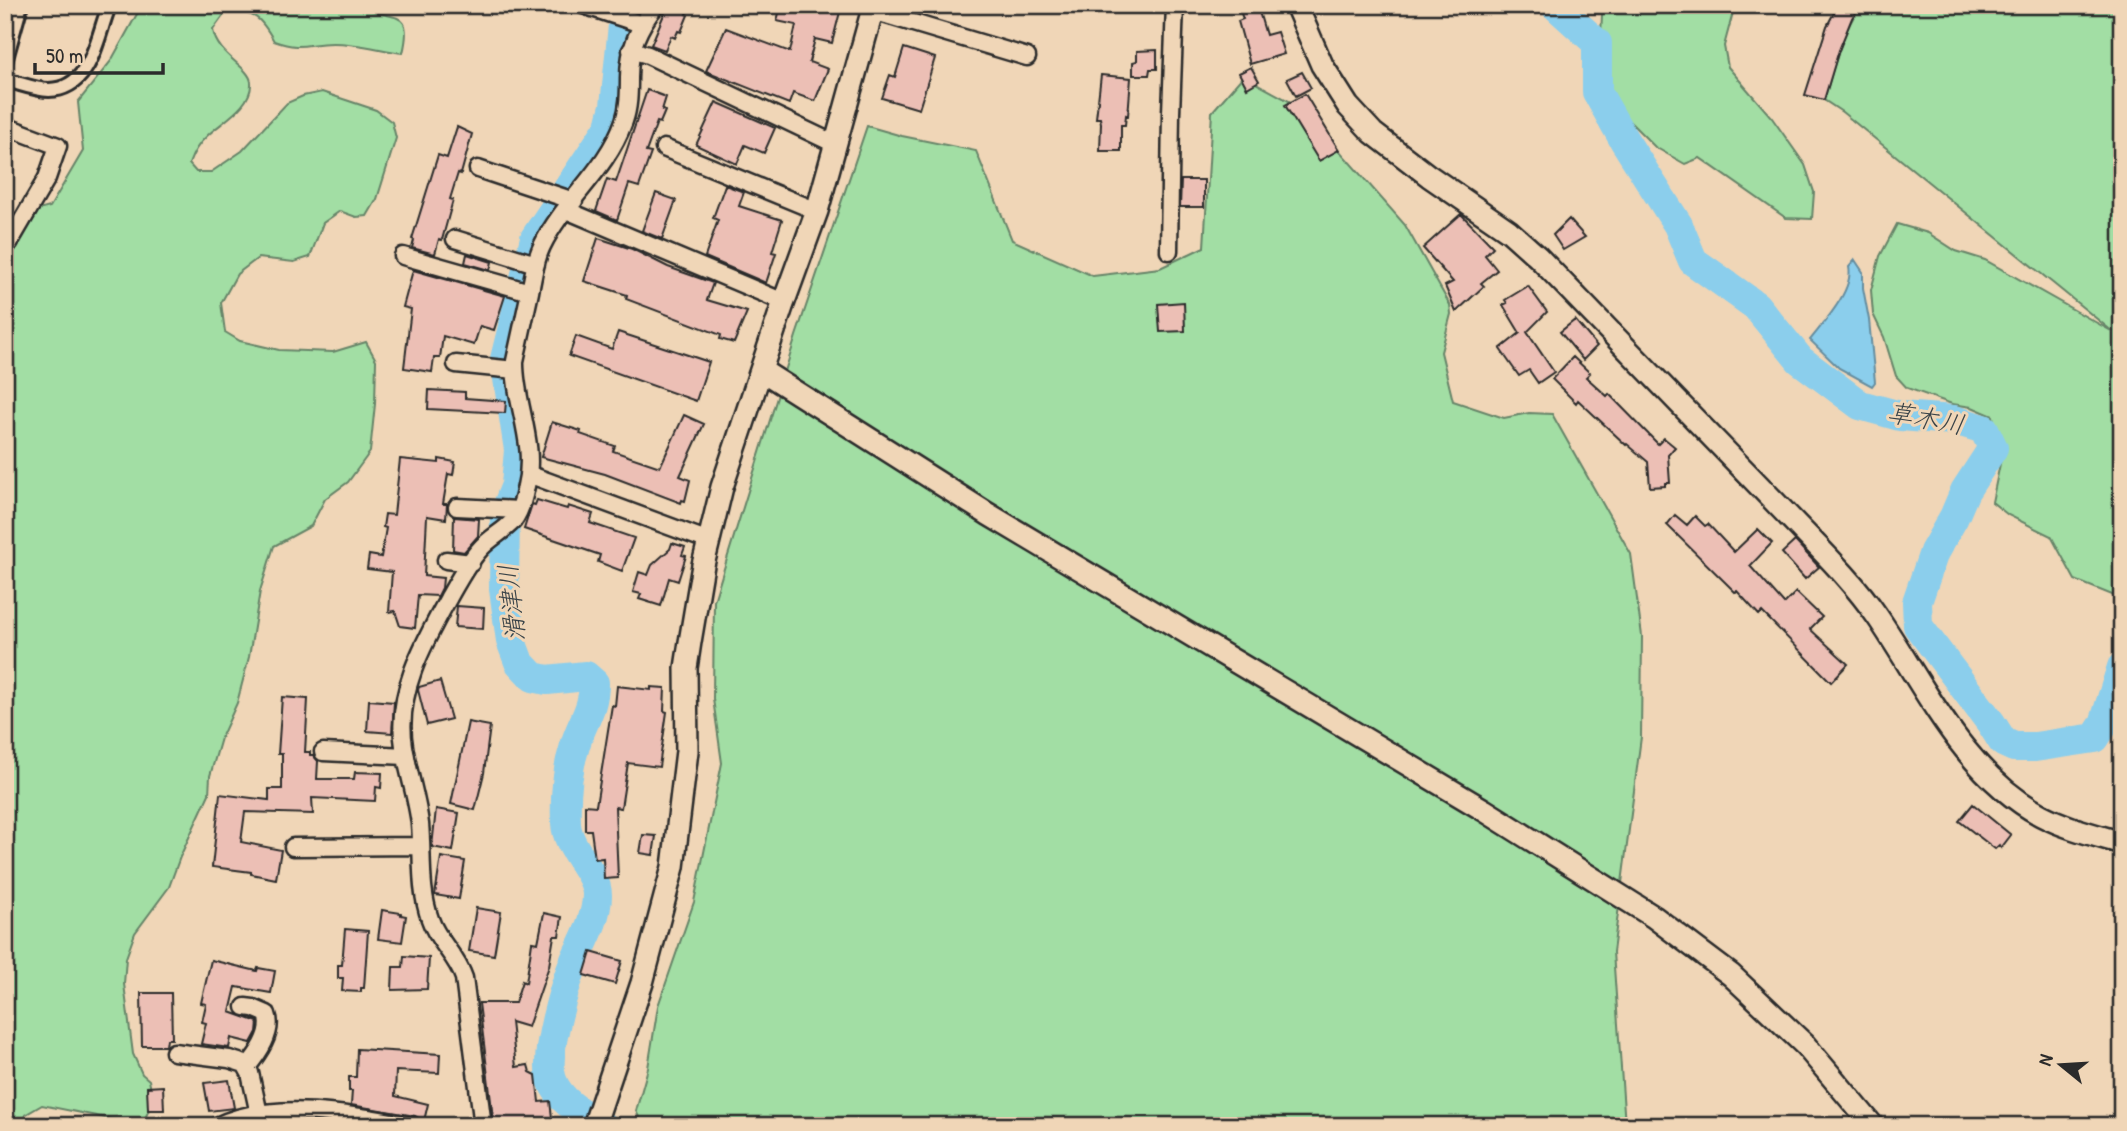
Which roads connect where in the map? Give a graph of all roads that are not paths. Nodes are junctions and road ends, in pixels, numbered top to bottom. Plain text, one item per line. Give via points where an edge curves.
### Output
1 (21, 5) edge
2 (583, 5) edge
3 (656, 5) edge
4 (1175, 5) edge
5 (1296, 5) edge
6 (109, 7) edge
7 (874, 8) edge
8 (641, 24) junction
9 (631, 50) junction
10 (1027, 57) dead end
11 (5, 62) edge
12 (5, 80) edge
13 (6, 128) edge
14 (835, 144) junction
15 (664, 149) dead end
16 (478, 169) dead end
17 (570, 206) junction
18 (817, 211) junction
19 (455, 239) dead end
20 (5, 242) edge
21 (1169, 251) dead end
22 (404, 256) dead end
23 (536, 264) junction
24 (530, 292) junction
25 (784, 302) junction
26 (456, 364) dead end
27 (515, 370) junction
28 (761, 370) junction
29 (528, 474) junction
30 (457, 507) dead end
31 (519, 510) junction
32 (709, 541) junction
33 (446, 560) dead end
34 (471, 563) junction
35 (323, 752) dead end
36 (406, 756) junction
37 (2122, 843) edge
38 (421, 846) junction
39 (293, 847) dead end
40 (245, 1007) dead end
41 (174, 1052) dead end
42 (247, 1067) junction
43 (259, 1114) junction
44 (314, 1119) edge
45 (217, 1126) edge
46 (413, 1126) edge
47 (483, 1126) edge
48 (594, 1126) edge
49 (1873, 1126) edge

1 - 11 street
2 - 8 street
3 - 8 street
4 - 21 street
5 - 37 street via 1322,65 1348,106 1386,145 1509,230 1538,257 1809,537 1876,614 1967,752 2040,815
6 - 12 street via 89,64 77,81 47,90
7 - 10 street
7 - 14 street
8 - 9 street
9 - 14 street
9 - 17 street via 626,118 601,167
13 - 20 street via 58,146 47,178 9,243
14 - 18 street
15 - 18 street
16 - 17 street
17 - 23 street via 541,248
17 - 25 street
18 - 25 street
19 - 23 street
22 - 24 street
23 - 24 street
24 - 27 street
25 - 28 street
26 - 27 street
27 - 29 street via 527,436
28 - 32 street
28 - 49 street via 988,514 1484,810 1654,917 1731,975 1805,1045
29 - 31 street
29 - 32 street
30 - 31 street
31 - 34 street
32 - 48 street via 686,668 687,751 673,867 642,983
33 - 34 street
34 - 36 street via 412,672 403,716
35 - 36 street
36 - 38 street
38 - 39 street
38 - 47 street via 430,920 464,978
40 - 42 street via 267,1014 270,1025
41 - 42 street via 240,1061
42 - 43 street
43 - 44 street
43 - 45 street
44 - 46 street via 369,1117

